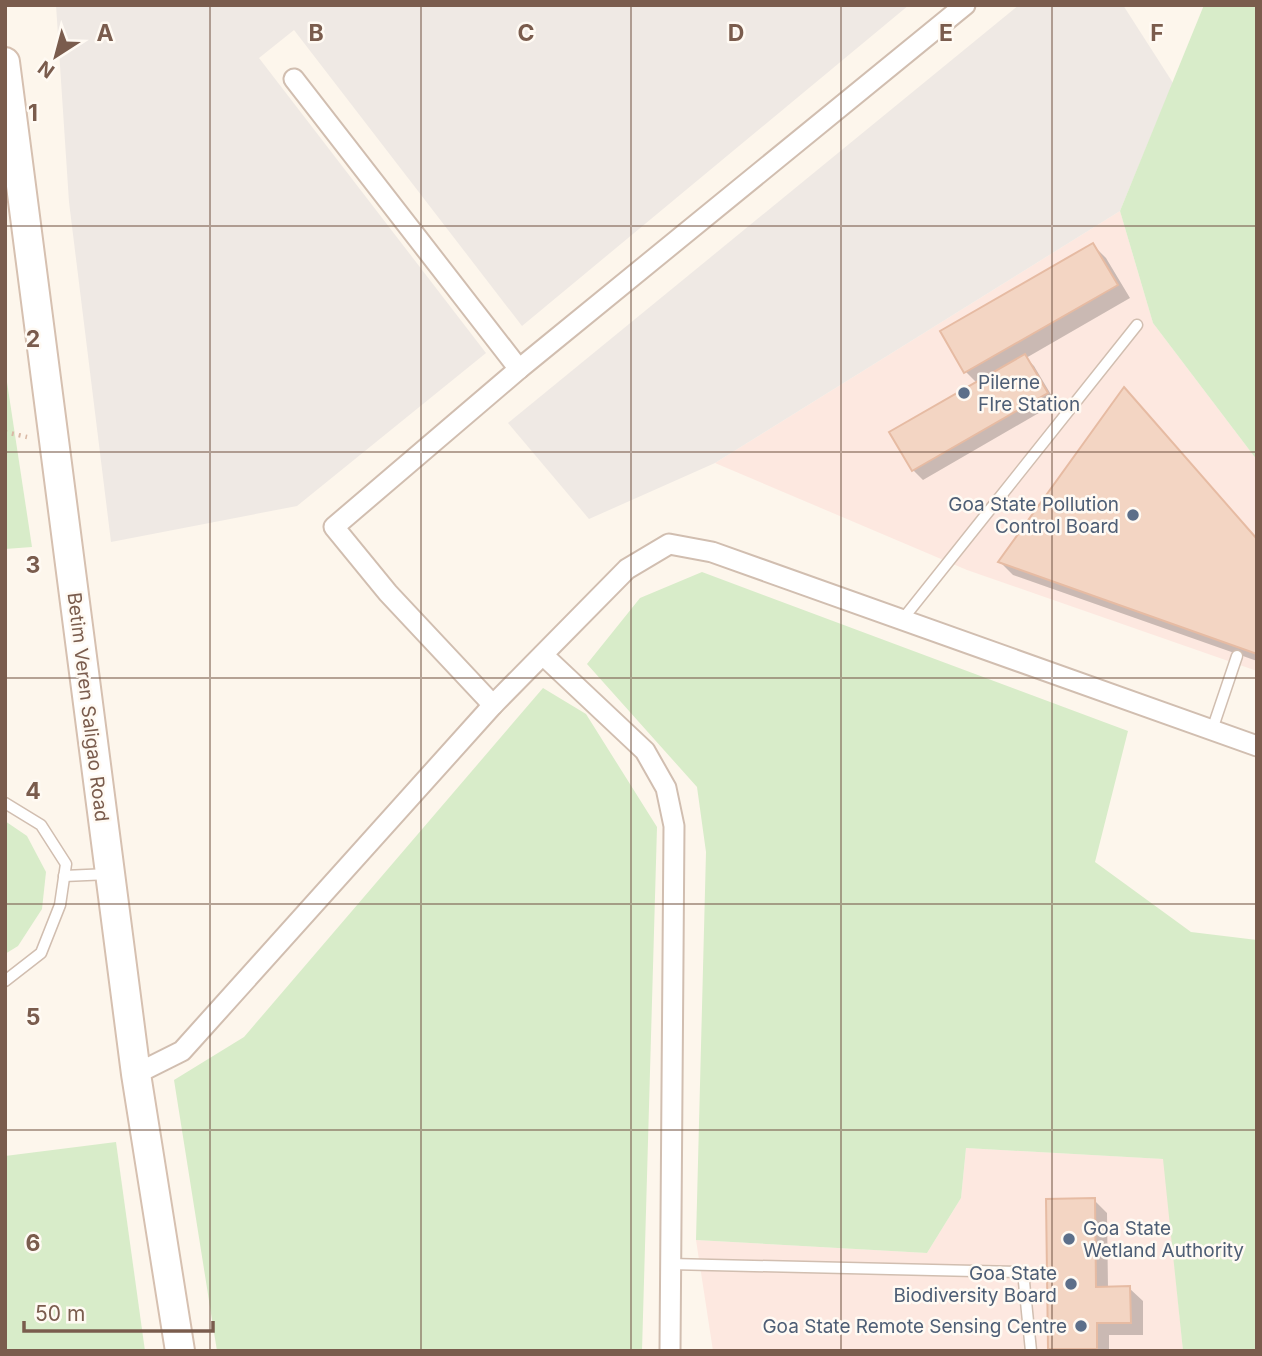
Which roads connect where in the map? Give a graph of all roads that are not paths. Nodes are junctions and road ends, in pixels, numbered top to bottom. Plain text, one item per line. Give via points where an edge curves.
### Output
1 (965, 5) edge
2 (5, 62) edge
3 (294, 79) dead end
4 (1137, 325) dead end
5 (519, 369) junction
6 (902, 620) junction
7 (543, 655) junction
8 (1237, 656) dead end
9 (493, 705) junction
10 (1212, 730) junction
11 (1257, 746) edge
12 (5, 803) edge
13 (109, 874) junction
14 (64, 876) junction
15 (5, 981) edge
16 (136, 1074) junction
17 (670, 1264) junction
18 (180, 1351) edge
19 (670, 1351) edge
20 (1031, 1351) edge

1 - 5 street
2 - 13 main road, Betim Veren Saligao Road
3 - 5 street
4 - 6 lane
5 - 9 street via 334,527 388,593
6 - 7 street via 712,552 668,544 627,569
6 - 10 street
7 - 9 street
7 - 17 street via 645,751 666,788 674,826
8 - 10 lane
9 - 16 street via 182,1051
10 - 11 street
12 - 14 lane via 41,825 66,864
13 - 14 lane
13 - 16 main road, Betim Veren Saligao Road
14 - 15 lane via 60,905 41,953
16 - 18 main road, Betim Veren Saligao Road
17 - 19 street
17 - 20 lane via 1023,1272

